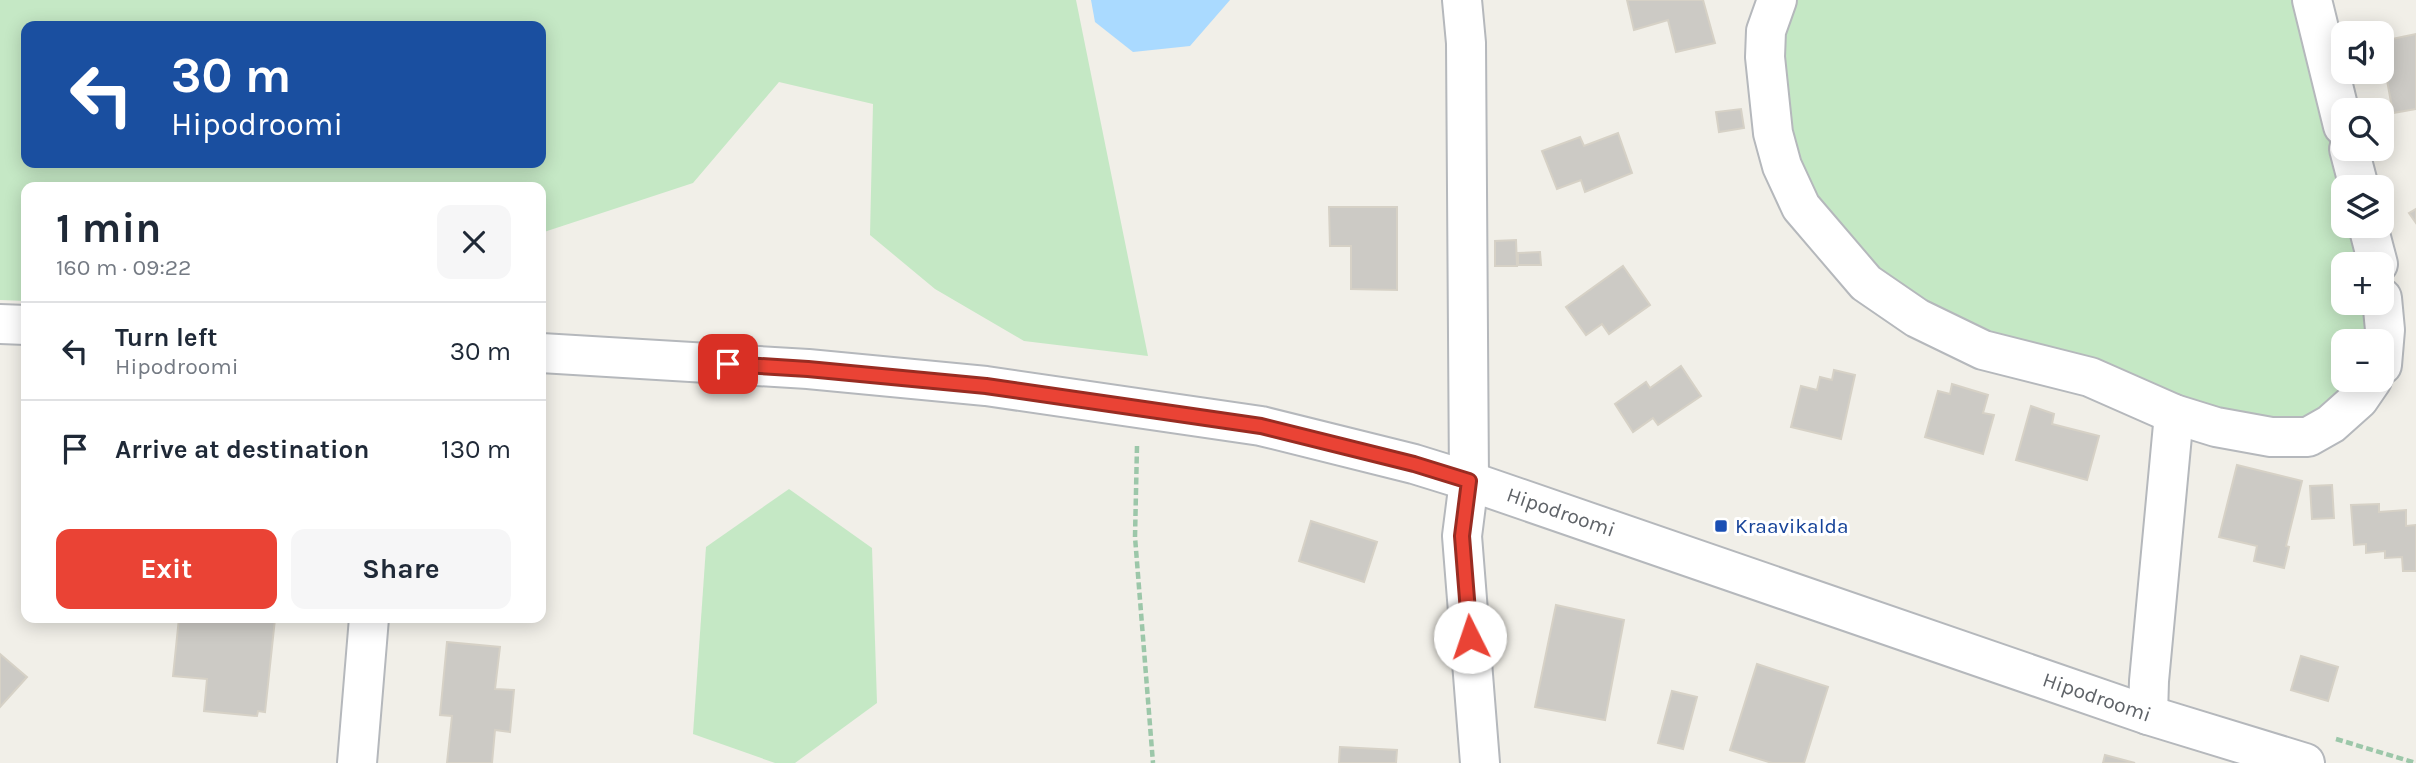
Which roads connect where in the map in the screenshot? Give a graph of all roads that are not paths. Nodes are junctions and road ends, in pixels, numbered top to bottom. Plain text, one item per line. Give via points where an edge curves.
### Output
1 (1462, 0) edge
2 (1777, 0) edge
3 (2312, 0) edge
4 (2336, 98) edge
5 (0, 324) edge
6 (21, 325) edge
7 (546, 353) edge
8 (2364, 392) edge
9 (2174, 414) junction
10 (1469, 481) junction
11 (369, 623) edge
12 (2148, 715) junction
13 (357, 763) edge
14 (1480, 763) edge
15 (2305, 763) edge

1 - 10 street
2 - 9 street via 1766,31 1765,57 1773,133 1782,166 1801,207 1866,284 1917,318 1983,350 2090,377
3 - 4 street
5 - 6 street
7 - 10 street, Hipodroomi via 822,370 1138,407 1261,426
8 - 9 street via 2331,424 2308,437 2271,437
9 - 12 street
10 - 12 street, Hipodroomi
10 - 14 street via 1462,536
11 - 13 street
12 - 15 street, Hipodroomi

